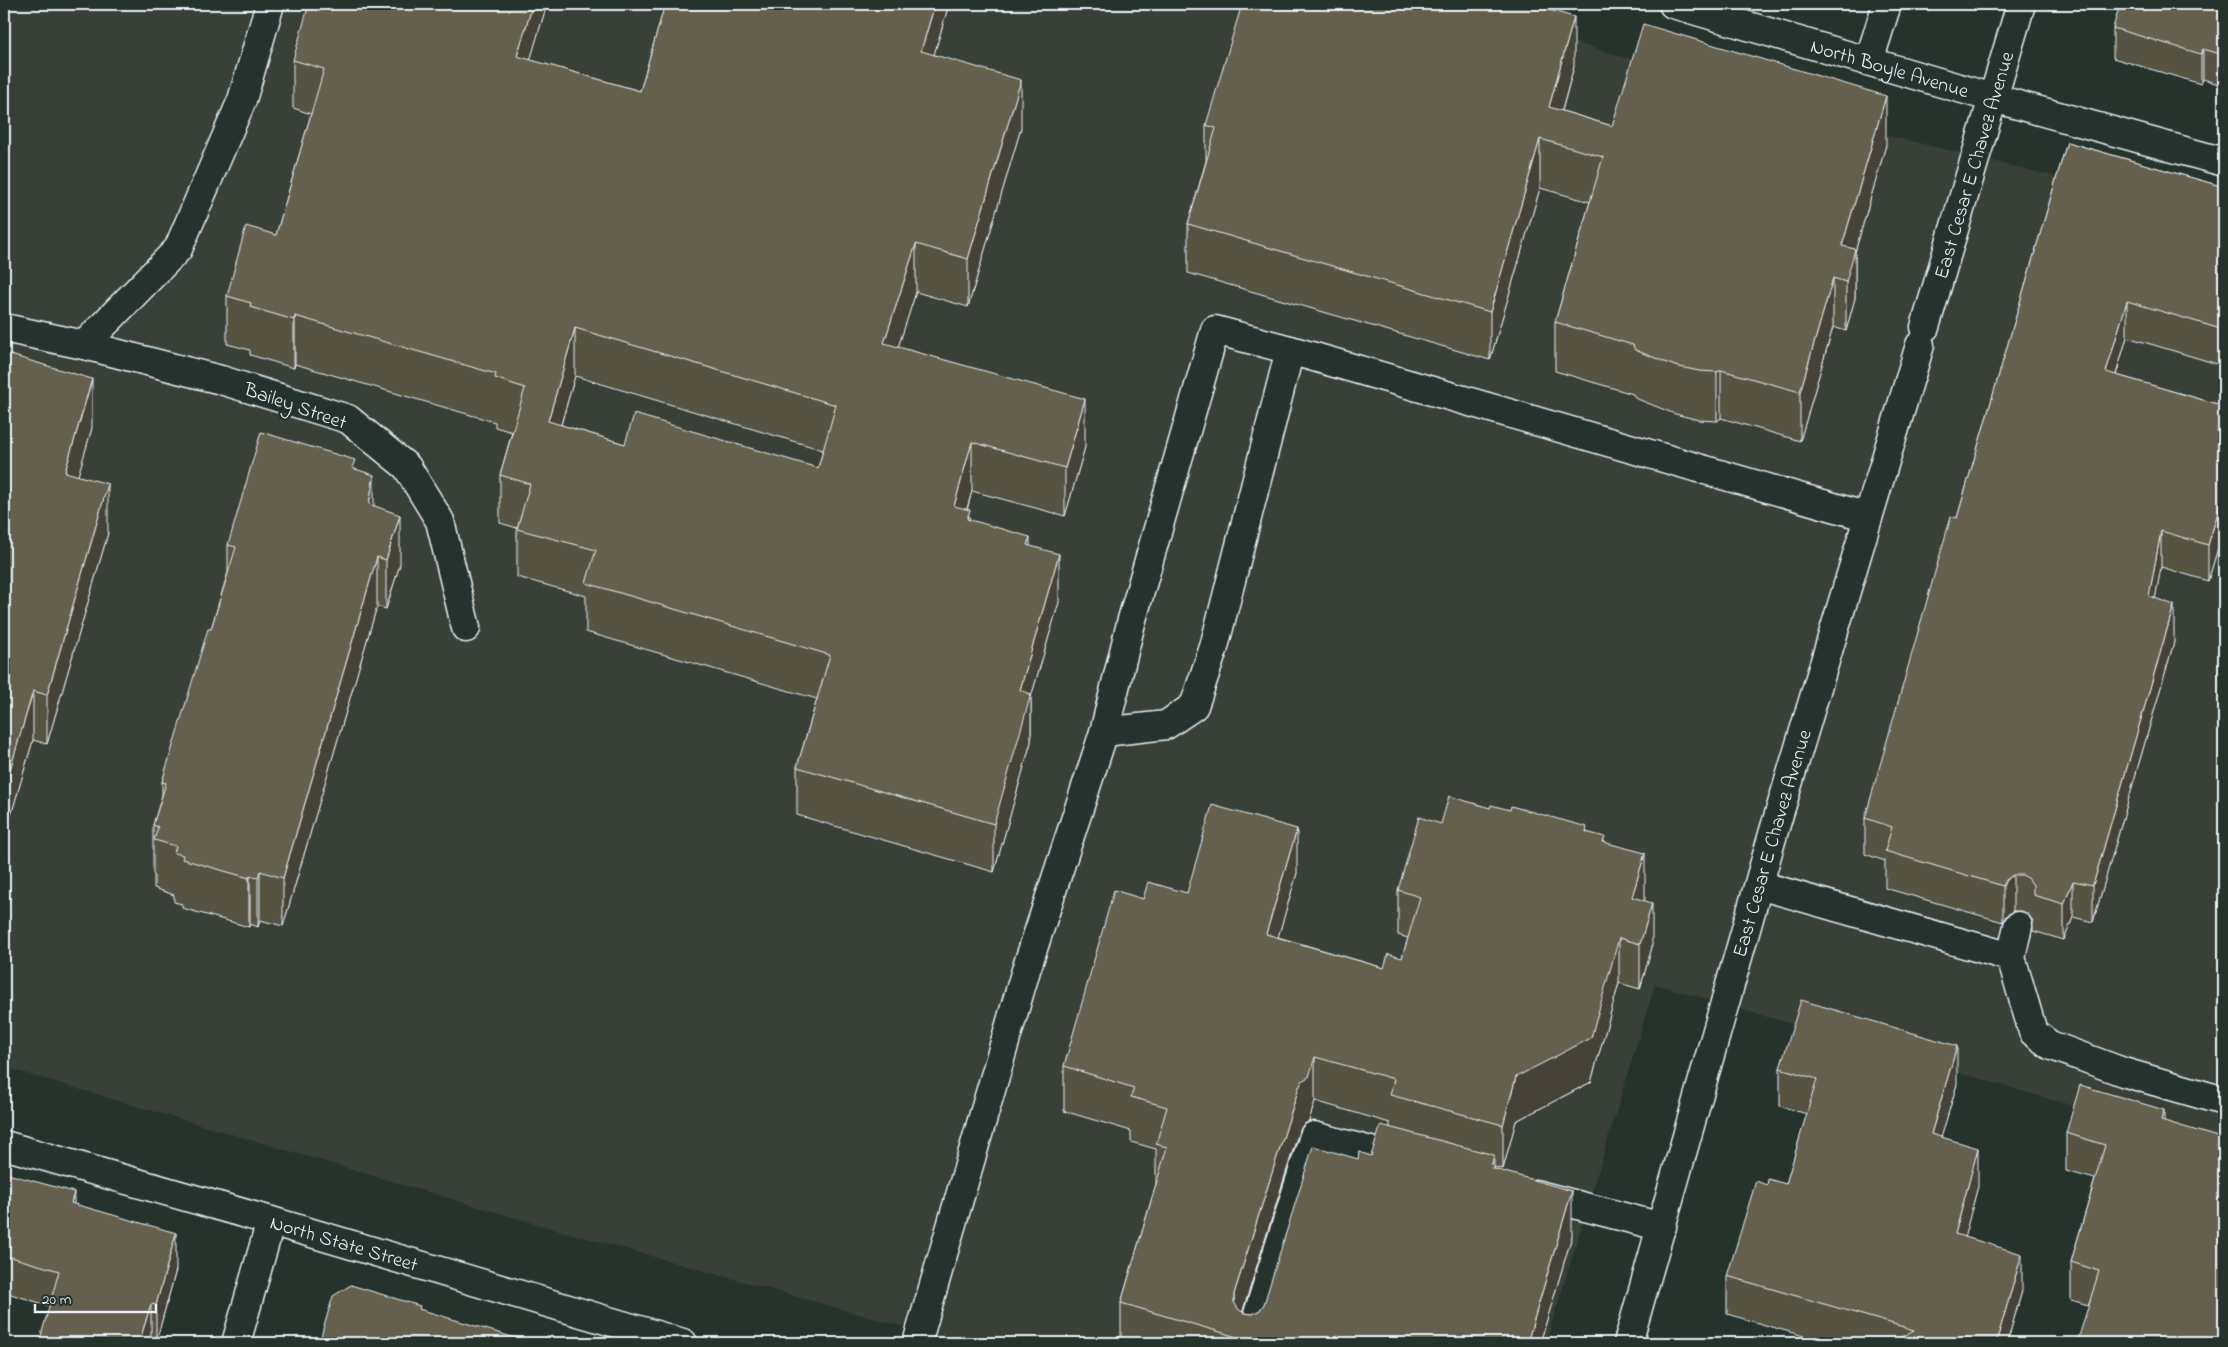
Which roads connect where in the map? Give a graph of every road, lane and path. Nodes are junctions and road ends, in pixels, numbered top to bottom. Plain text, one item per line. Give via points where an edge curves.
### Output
1 (270, 4) edge
2 (1673, 4) edge
3 (1887, 4) edge
4 (2021, 4) edge
5 (1869, 61) junction
6 (1993, 98) junction
7 (2224, 162) edge
8 (4, 328) edge
9 (84, 345) junction
10 (1290, 350) junction
11 (1868, 517) junction
12 (466, 628) dead end
13 (1104, 732) junction
14 (1759, 885) junction
15 (2018, 926) dead end
16 (2011, 957) junction
17 (2224, 1100) edge
18 (4, 1145) edge
19 (1436, 1168) edge
20 (1511, 1187) edge
21 (271, 1222) junction
22 (1662, 1227) junction
23 (633, 1336) edge
24 (236, 1343) edge
25 (683, 1343) edge
26 (917, 1343) edge
27 (1249, 1343) edge
28 (1628, 1343) edge

1 - 9 main road via 242,100 178,249
2 - 5 main road, North Boyle Avenue
3 - 5 main road
4 - 6 main road, East Cesar E Chavez Avenue
5 - 6 main road, North Boyle Avenue
6 - 7 main road, North Boyle Avenue
6 - 11 main road, East Cesar E Chavez Avenue
8 - 9 main road, Bailey Street
9 - 12 main road, Bailey Street via 221,380 348,419 407,467 440,522
10 - 11 main road
10 - 13 main road via 1214,647 1194,706 1166,725
10 - 13 main road via 1215,330 1131,623
11 - 14 main road, East Cesar E Chavez Avenue
13 - 26 main road via 1026,970
14 - 16 main road
14 - 22 main road, East Cesar E Chavez Avenue
15 - 16 main road
16 - 17 main road via 2033,1032 2050,1045 2122,1072
18 - 21 main road, North State Street
19 - 27 main road via 1314,1136
20 - 22 main road
21 - 23 main road, North State Street
21 - 24 main road
22 - 28 main road, East Cesar E Chavez Avenue
23 - 25 main road, North State Street

